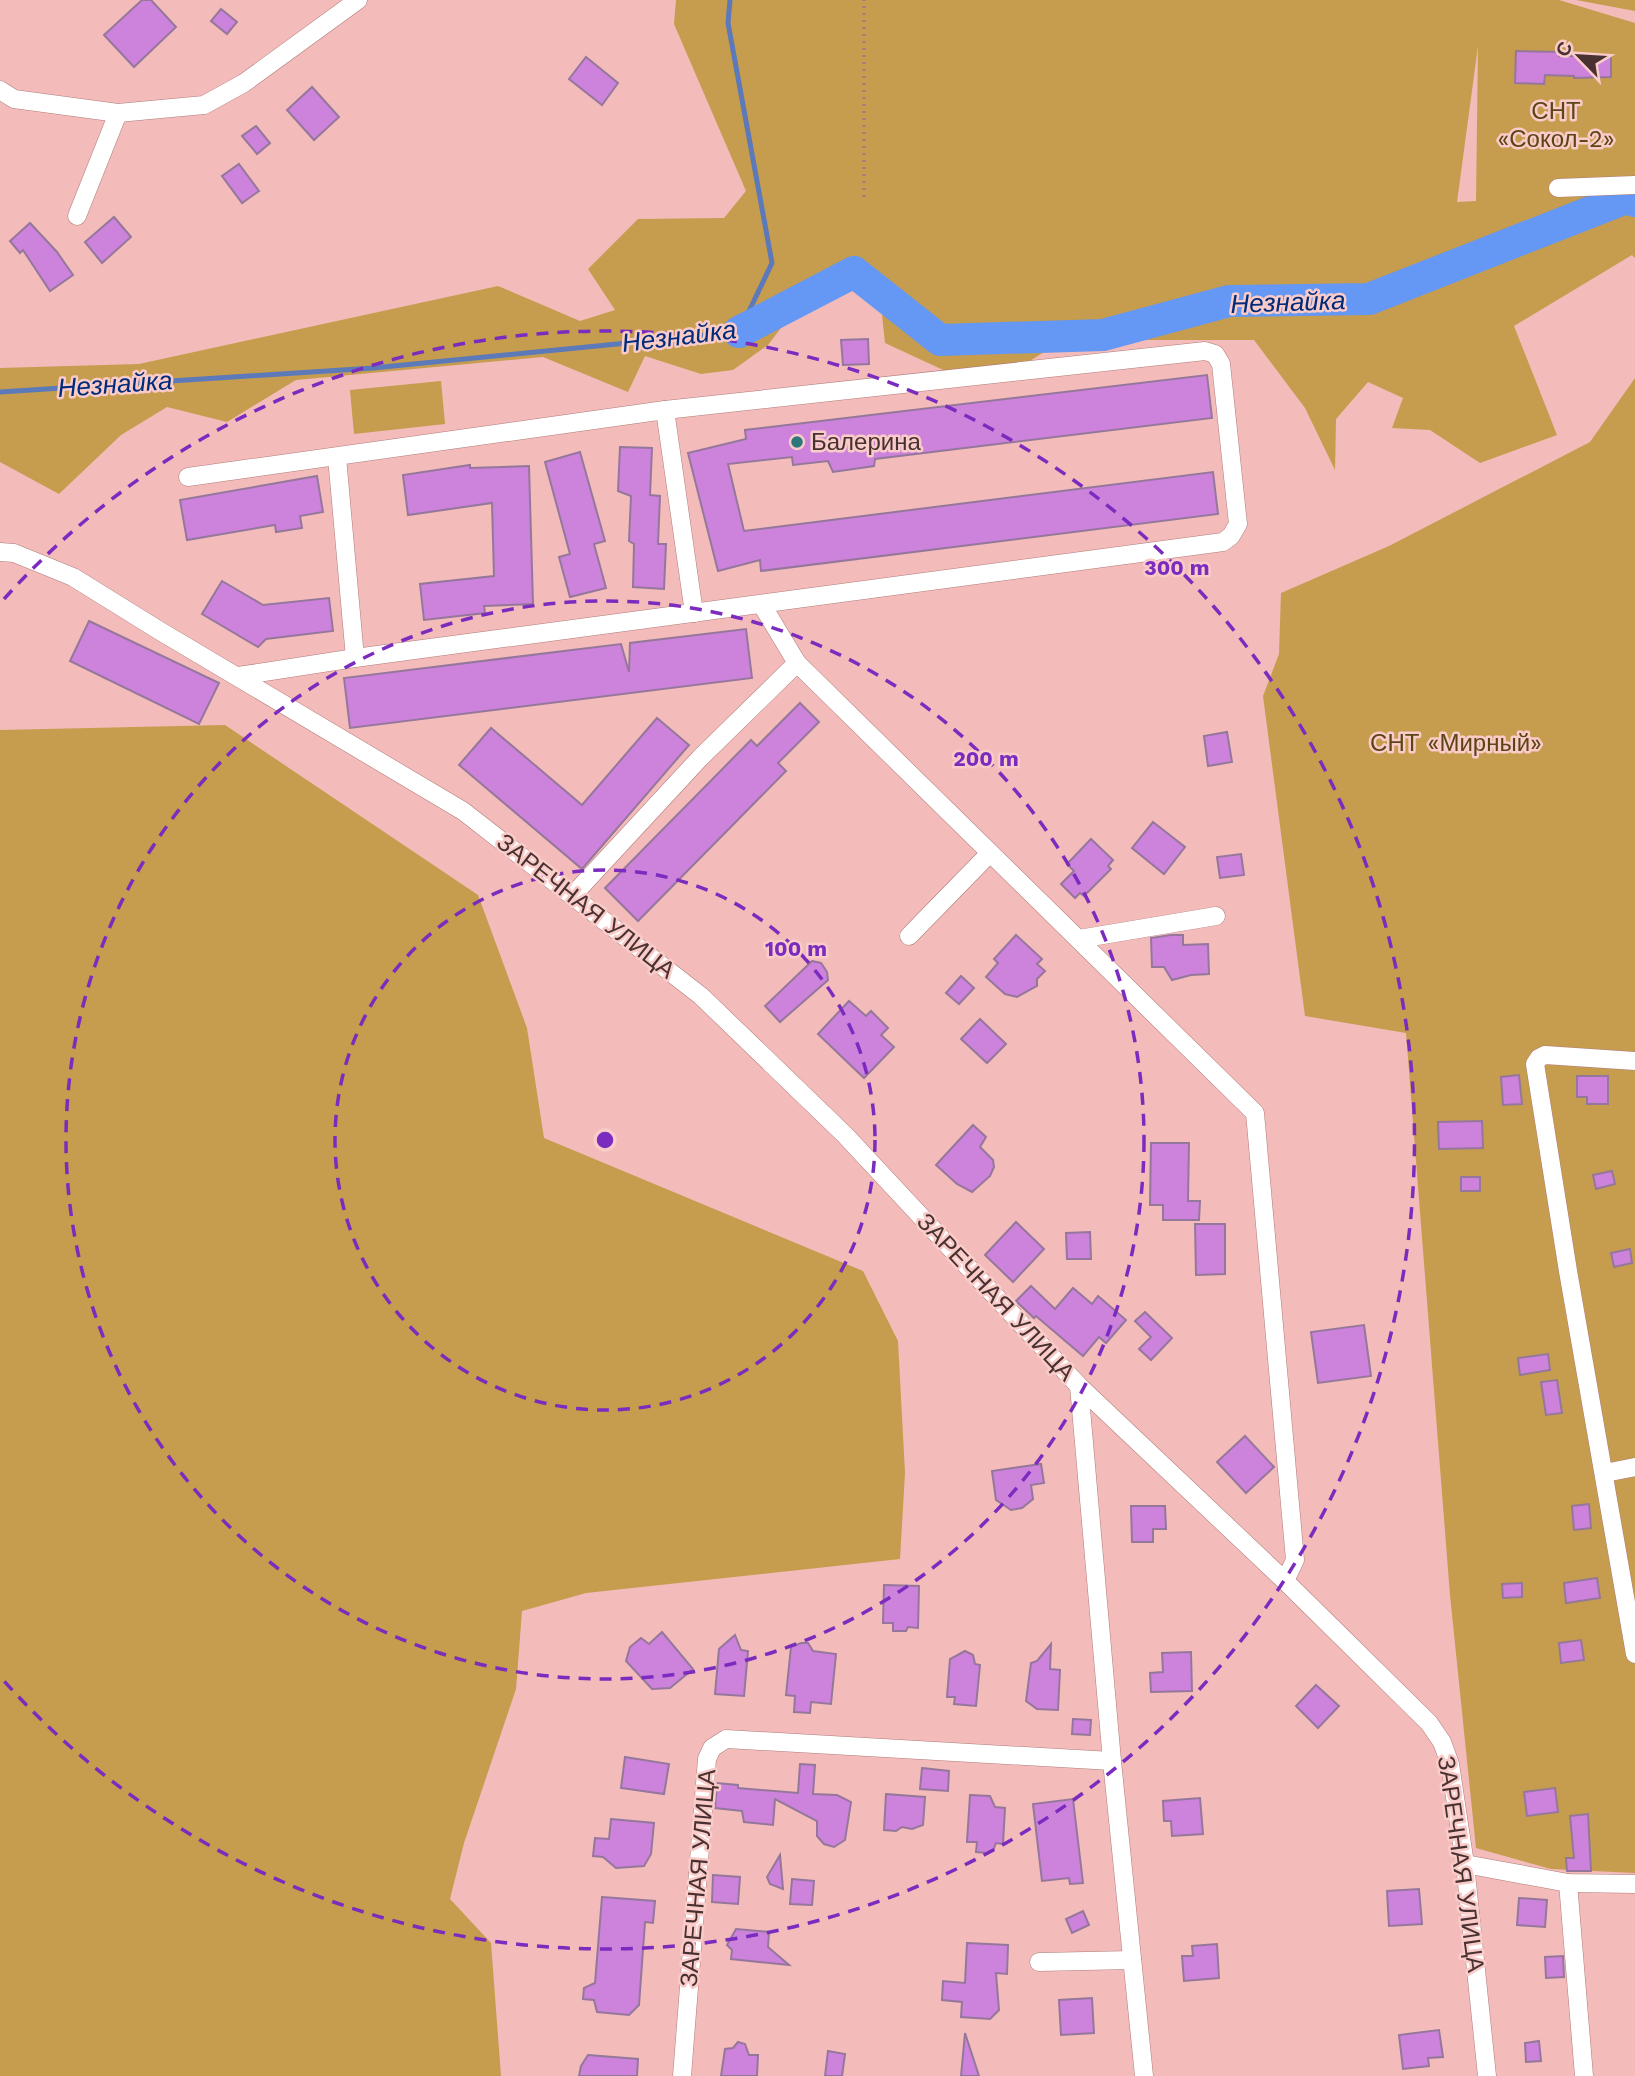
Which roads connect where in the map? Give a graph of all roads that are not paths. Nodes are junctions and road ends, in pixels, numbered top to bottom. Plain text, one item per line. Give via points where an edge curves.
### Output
1 (358, 0) edge
2 (0, 90) edge
3 (118, 113) junction
4 (1635, 185) edge
5 (1558, 188) dead end
6 (78, 216) dead end
7 (665, 410) junction
8 (337, 457) junction
9 (188, 477) dead end
10 (0, 552) edge
11 (762, 605) junction
12 (694, 613) junction
13 (355, 658) junction
14 (797, 663) junction
15 (238, 676) junction
16 (990, 853) junction
17 (573, 895) junction
18 (1216, 916) dead end
19 (909, 936) dead end
20 (1079, 939) junction
21 (1635, 1061) edge
22 (1079, 1385) junction
23 (1635, 1467) edge
24 (1605, 1474) junction
25 (1285, 1581) junction
26 (1635, 1654) edge
27 (1112, 1761) junction
28 (1465, 1864) junction
29 (1569, 1883) junction
30 (1635, 1884) edge
31 (1132, 1960) junction
32 (1039, 1962) dead end
33 (682, 2076) edge
34 (1144, 2076) edge
35 (1487, 2076) edge
36 (1584, 2076) edge

1 - 3 street via 244,83 204,105
2 - 3 street via 14,99
3 - 6 street
4 - 5 street
7 - 8 street
7 - 11 street via 1205,351 1215,354 1221,364 1238,524 1223,542
7 - 12 street
8 - 9 street
8 - 13 street
10 - 15 street, ЗАРЕЧНАЯ УЛИЦА via 14,553 73,577
11 - 12 street
11 - 14 street
12 - 13 street
13 - 15 street
14 - 16 street
14 - 17 street via 700,758
15 - 17 street, ЗАРЕЧНАЯ УЛИЦА via 463,811
16 - 19 street
16 - 20 street
17 - 22 street, ЗАРЕЧНАЯ УЛИЦА via 701,996 845,1135
18 - 20 street
20 - 25 street via 1255,1113 1295,1560
21 - 24 street via 1545,1055 1535,1064
22 - 25 street, ЗАРЕЧНАЯ УЛИЦА
22 - 27 street, ЗАРЕЧНАЯ УЛИЦА
23 - 24 street
24 - 26 street
25 - 28 street, ЗАРЕЧНАЯ УЛИЦА via 1429,1723 1442,1742 1450,1764
27 - 31 street, ЗАРЕЧНАЯ УЛИЦА
27 - 33 street, ЗАРЕЧНАЯ УЛИЦА via 726,1739 712,1748 706,1759
28 - 29 street
28 - 35 street, ЗАРЕЧНАЯ УЛИЦА
29 - 30 street
29 - 36 street
31 - 32 street
31 - 34 street, ЗАРЕЧНАЯ УЛИЦА

